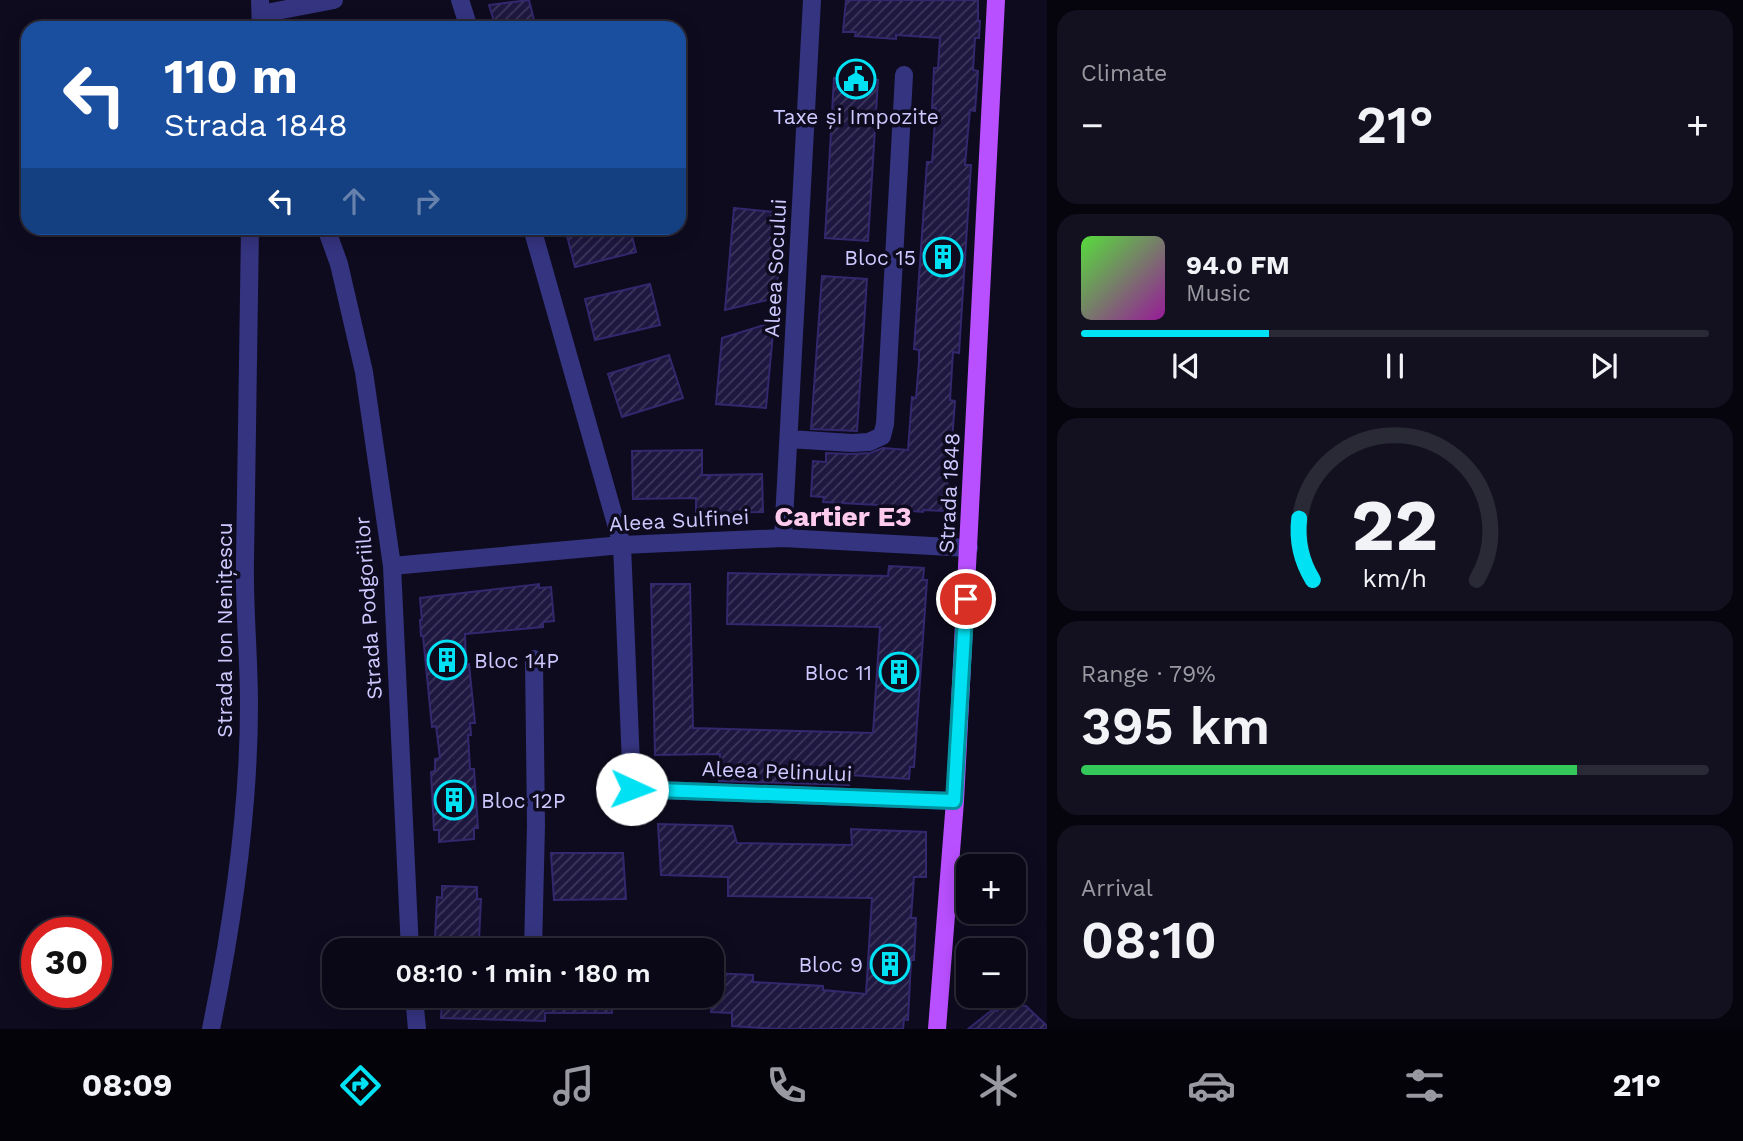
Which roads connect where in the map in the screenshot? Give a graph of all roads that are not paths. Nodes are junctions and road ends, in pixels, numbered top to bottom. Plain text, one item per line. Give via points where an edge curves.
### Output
1 (334, 0) edge
2 (460, 0) edge
3 (812, 0) edge
4 (996, 0) edge
5 (260, 14) edge
6 (467, 21) edge
7 (904, 75) dead end
8 (250, 235) edge
9 (329, 235) edge
10 (534, 235) edge
11 (789, 439) junction
12 (783, 538) junction
13 (622, 545) junction
14 (969, 548) junction
15 (392, 566) junction
16 (534, 659) dead end
17 (954, 801) junction
18 (409, 938) edge
19 (533, 938) edge
20 (415, 1008) edge
21 (211, 1029) edge
22 (416, 1029) edge
23 (937, 1029) edge

1 - 5 street
2 - 6 street
3 - 11 street, Aleea Socului
4 - 14 main road, Strada 1848
7 - 11 street via 885,424 881,436 869,442
8 - 21 street, Strada Ion Nenițescu via 245,564 249,705 244,827
9 - 15 street, Strada Podgoriilor via 340,264 364,372
10 - 13 street
11 - 12 street, Aleea Socului
12 - 13 street, Aleea Sulfinei
12 - 14 street, Aleea Sulfinei
13 - 15 street, Aleea Sulfinei
13 - 17 street, Aleea Pelinului via 632,789
14 - 17 main road, Strada 1848
15 - 18 street, Strada Podgoriilor
16 - 19 street
17 - 23 main road, Strada 1848
20 - 22 street

